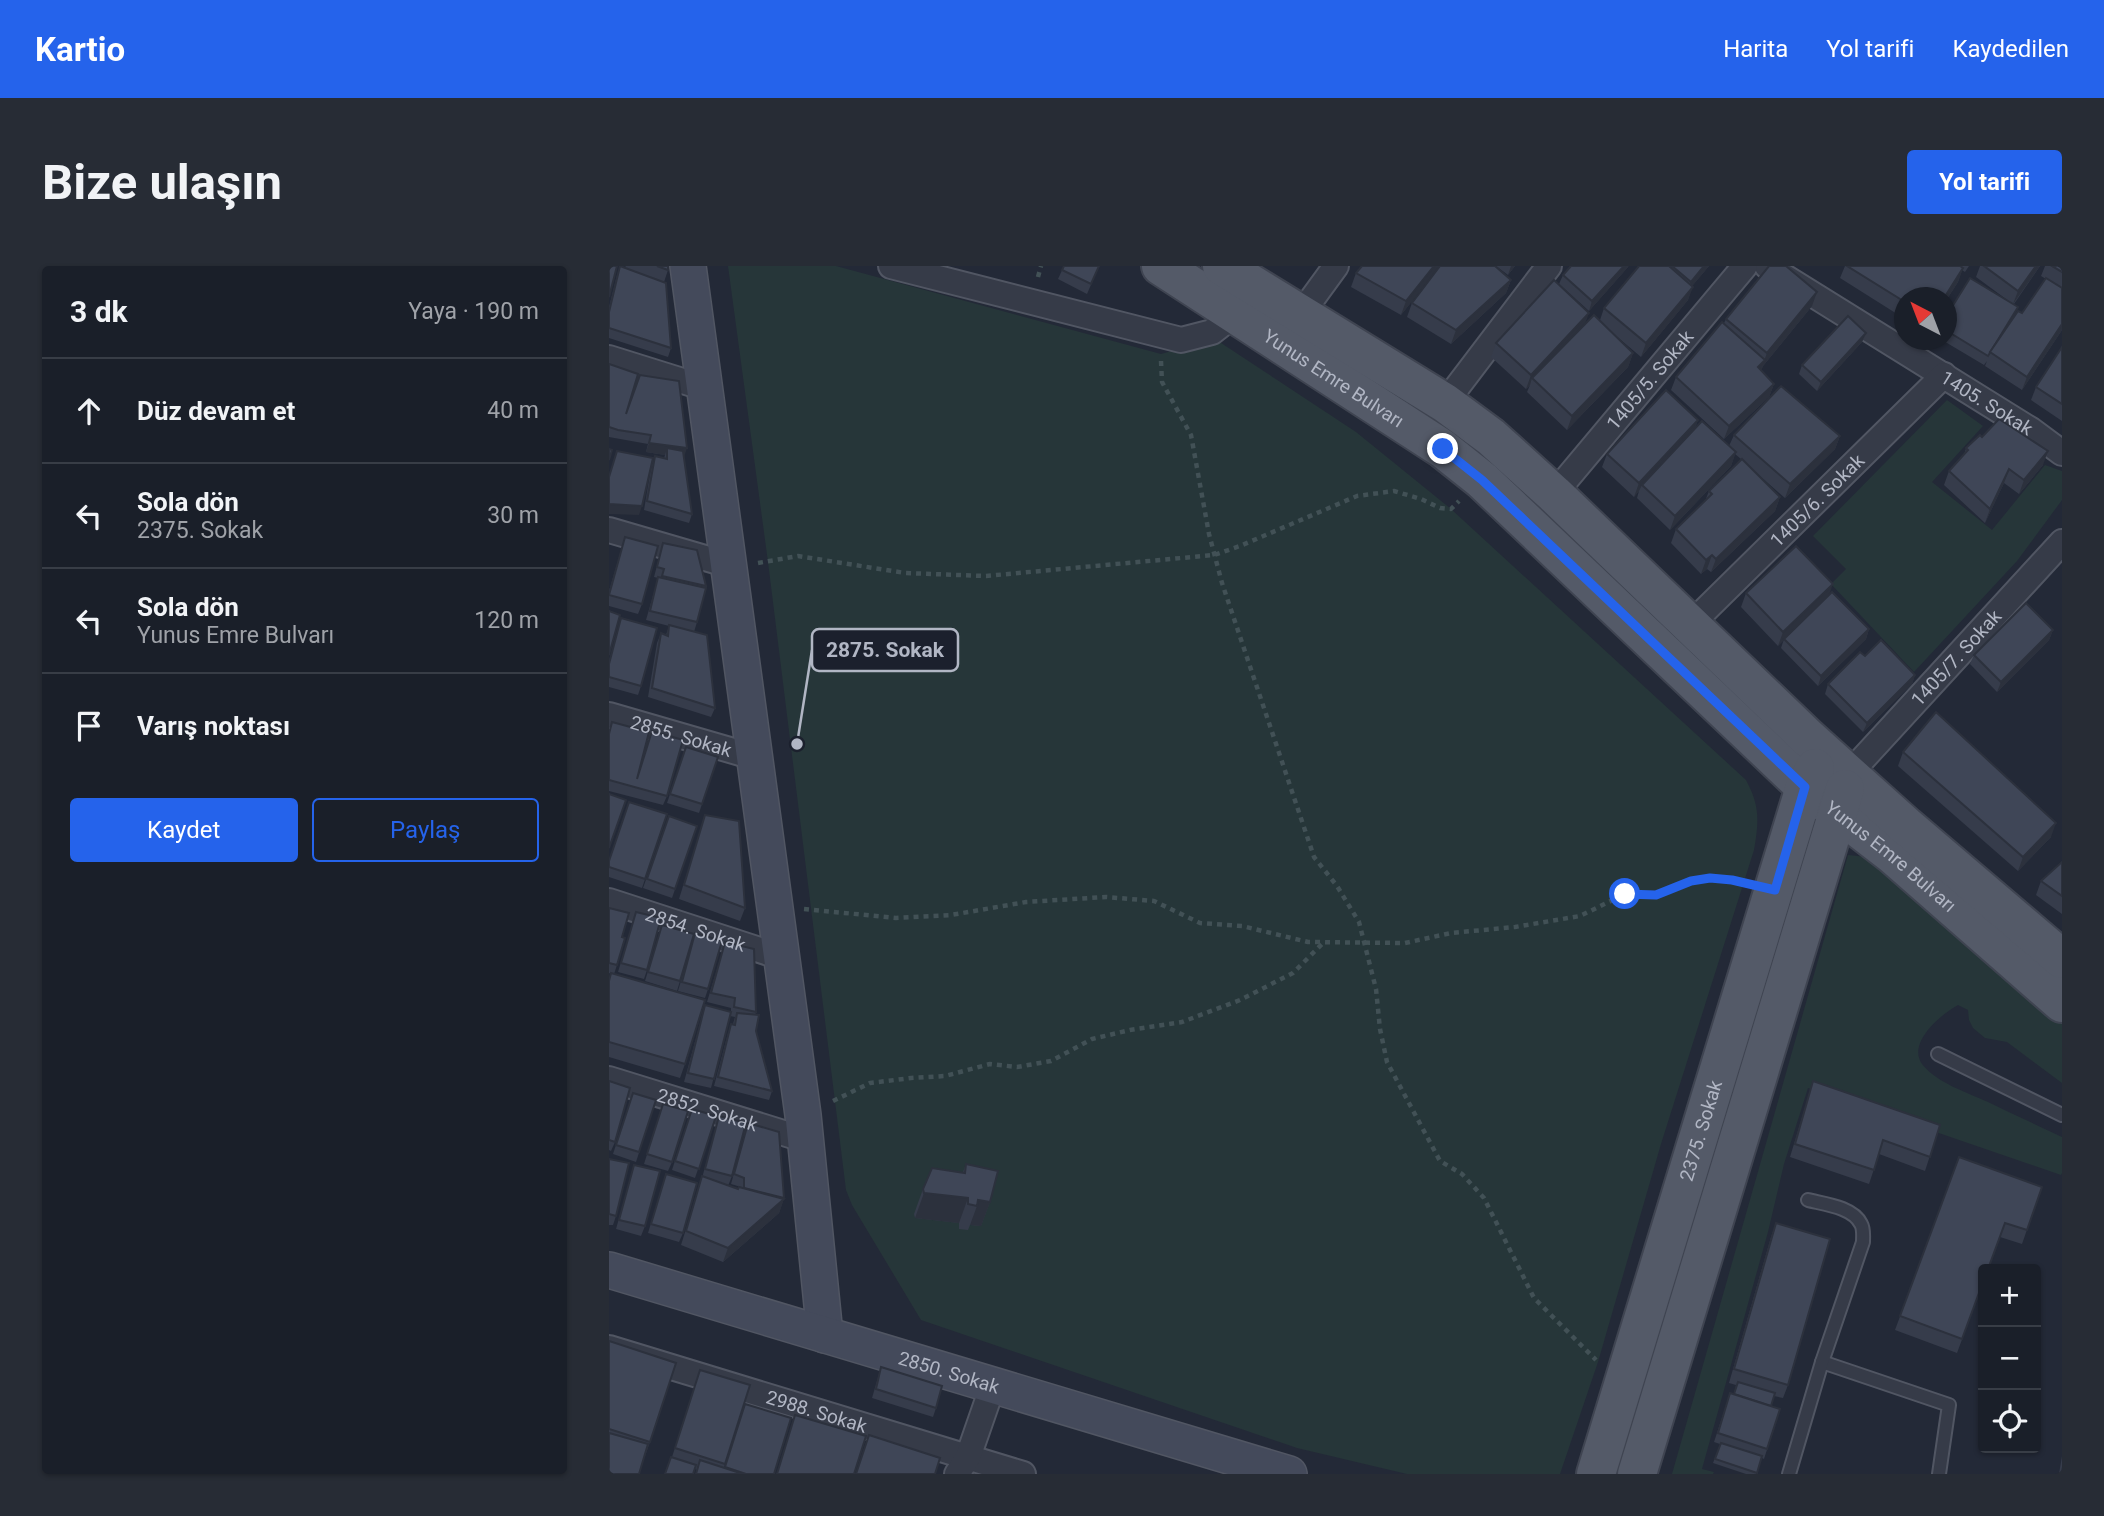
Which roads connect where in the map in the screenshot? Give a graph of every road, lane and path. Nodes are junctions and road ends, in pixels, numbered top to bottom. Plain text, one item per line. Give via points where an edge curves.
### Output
1 (688, 266) edge
2 (891, 266) edge
3 (1161, 266) edge
4 (1222, 266) edge
5 (1336, 266) edge
6 (1549, 266) edge
7 (1745, 266) edge
8 (1767, 266) edge
9 (1235, 314) junction
10 (1301, 314) junction
11 (1160, 336) junction
12 (609, 358) edge
13 (1944, 375) junction
14 (705, 388) junction
15 (1445, 403) junction
16 (2062, 453) edge
17 (1482, 480) junction
18 (1554, 494) junction
19 (609, 530) edge
20 (2062, 542) edge
21 (1214, 555) junction
22 (729, 565) junction
23 (1689, 625) junction
24 (609, 715) edge
25 (754, 757) junction
26 (1838, 764) junction
27 (1805, 787) junction
28 (1838, 813) junction
29 (1775, 890) junction
30 (609, 901) edge
31 (775, 909) junction
32 (1324, 942) junction
33 (1363, 942) junction
34 (781, 957) junction
35 (2062, 959) edge
36 (2062, 1003) edge
37 (1938, 1054) dead end
38 (609, 1079) edge
39 (2062, 1115) edge
40 (805, 1127) junction
41 (1808, 1200) dead end
42 (609, 1270) edge
43 (825, 1335) junction
44 (609, 1348) edge
45 (1822, 1362) junction
46 (1626, 1377) junction
47 (993, 1385) junction
48 (965, 1468) edge
49 (1023, 1474) edge
50 (1289, 1474) edge
51 (1596, 1474) edge
52 (1637, 1474) edge
53 (1789, 1474) edge
54 (1939, 1474) edge

1 - 14 street
2 - 11 street
3 - 9 main road, Yunus Emre Bulvarı
4 - 10 main road, Yunus Emre Bulvarı
5 - 10 street
6 - 15 street
7 - 18 street, 1405/5. Sokak
8 - 13 street, 1405. Sokak
9 - 11 street via 1212,332 1181,340
9 - 17 main road, Yunus Emre Bulvarı via 1443,449
10 - 15 main road, Yunus Emre Bulvarı
11 - 21 path via 1162,382 1191,435
12 - 14 street
13 - 16 street, 1405. Sokak
13 - 23 street, 1405/6. Sokak
14 - 22 street
15 - 18 main road, Yunus Emre Bulvarı
17 - 21 path via 1451,509 1394,491 1357,496
17 - 27 main road, Yunus Emre Bulvarı
18 - 23 main road, Yunus Emre Bulvarı
19 - 22 street
20 - 26 street, 1405/7. Sokak
21 - 22 path via 986,576 905,573 798,556
21 - 33 path via 1314,857 1359,922
22 - 25 street
23 - 26 main road, Yunus Emre Bulvarı
24 - 25 street, 2855. Sokak
25 - 31 street
26 - 27 main road, 2375. Sokak via 1815,769
26 - 28 main road, 2375. Sokak
26 - 35 main road, Yunus Emre Bulvarı
27 - 28 main road, Yunus Emre Bulvarı
27 - 29 main road, 2375. Sokak
28 - 36 main road, Yunus Emre Bulvarı via 1893,855
28 - 52 main road, 2375. Sokak
29 - 33 path via 1732,880 1701,879 1656,895 1625,894 1580,916 1405,943
29 - 46 main road, 2375. Sokak
30 - 34 street, 2854. Sokak
31 - 32 path via 895,918 1106,897 1154,901 1200,923
31 - 34 street
32 - 33 path
32 - 40 path via 1293,973 1182,1022 1092,1039 1051,1061 1017,1067 990,1064 946,1076 870,1083
33 - 46 path via 1376,989 1387,1062 1440,1161 1462,1174 1484,1198 1534,1298 1598,1362
34 - 40 street
37 - 39 lane
38 - 40 street, 2852. Sokak
40 - 43 street
41 - 45 lane via 1844,1210 1862,1225 1863,1242
42 - 43 street, 2850. Sokak
43 - 47 street, 2850. Sokak
44 - 48 street, 2988. Sokak
45 - 53 lane
45 - 54 lane via 1949,1405
46 - 51 main road, 2375. Sokak
47 - 48 street
47 - 50 street, 2850. Sokak
48 - 49 street, 2988. Sokak

